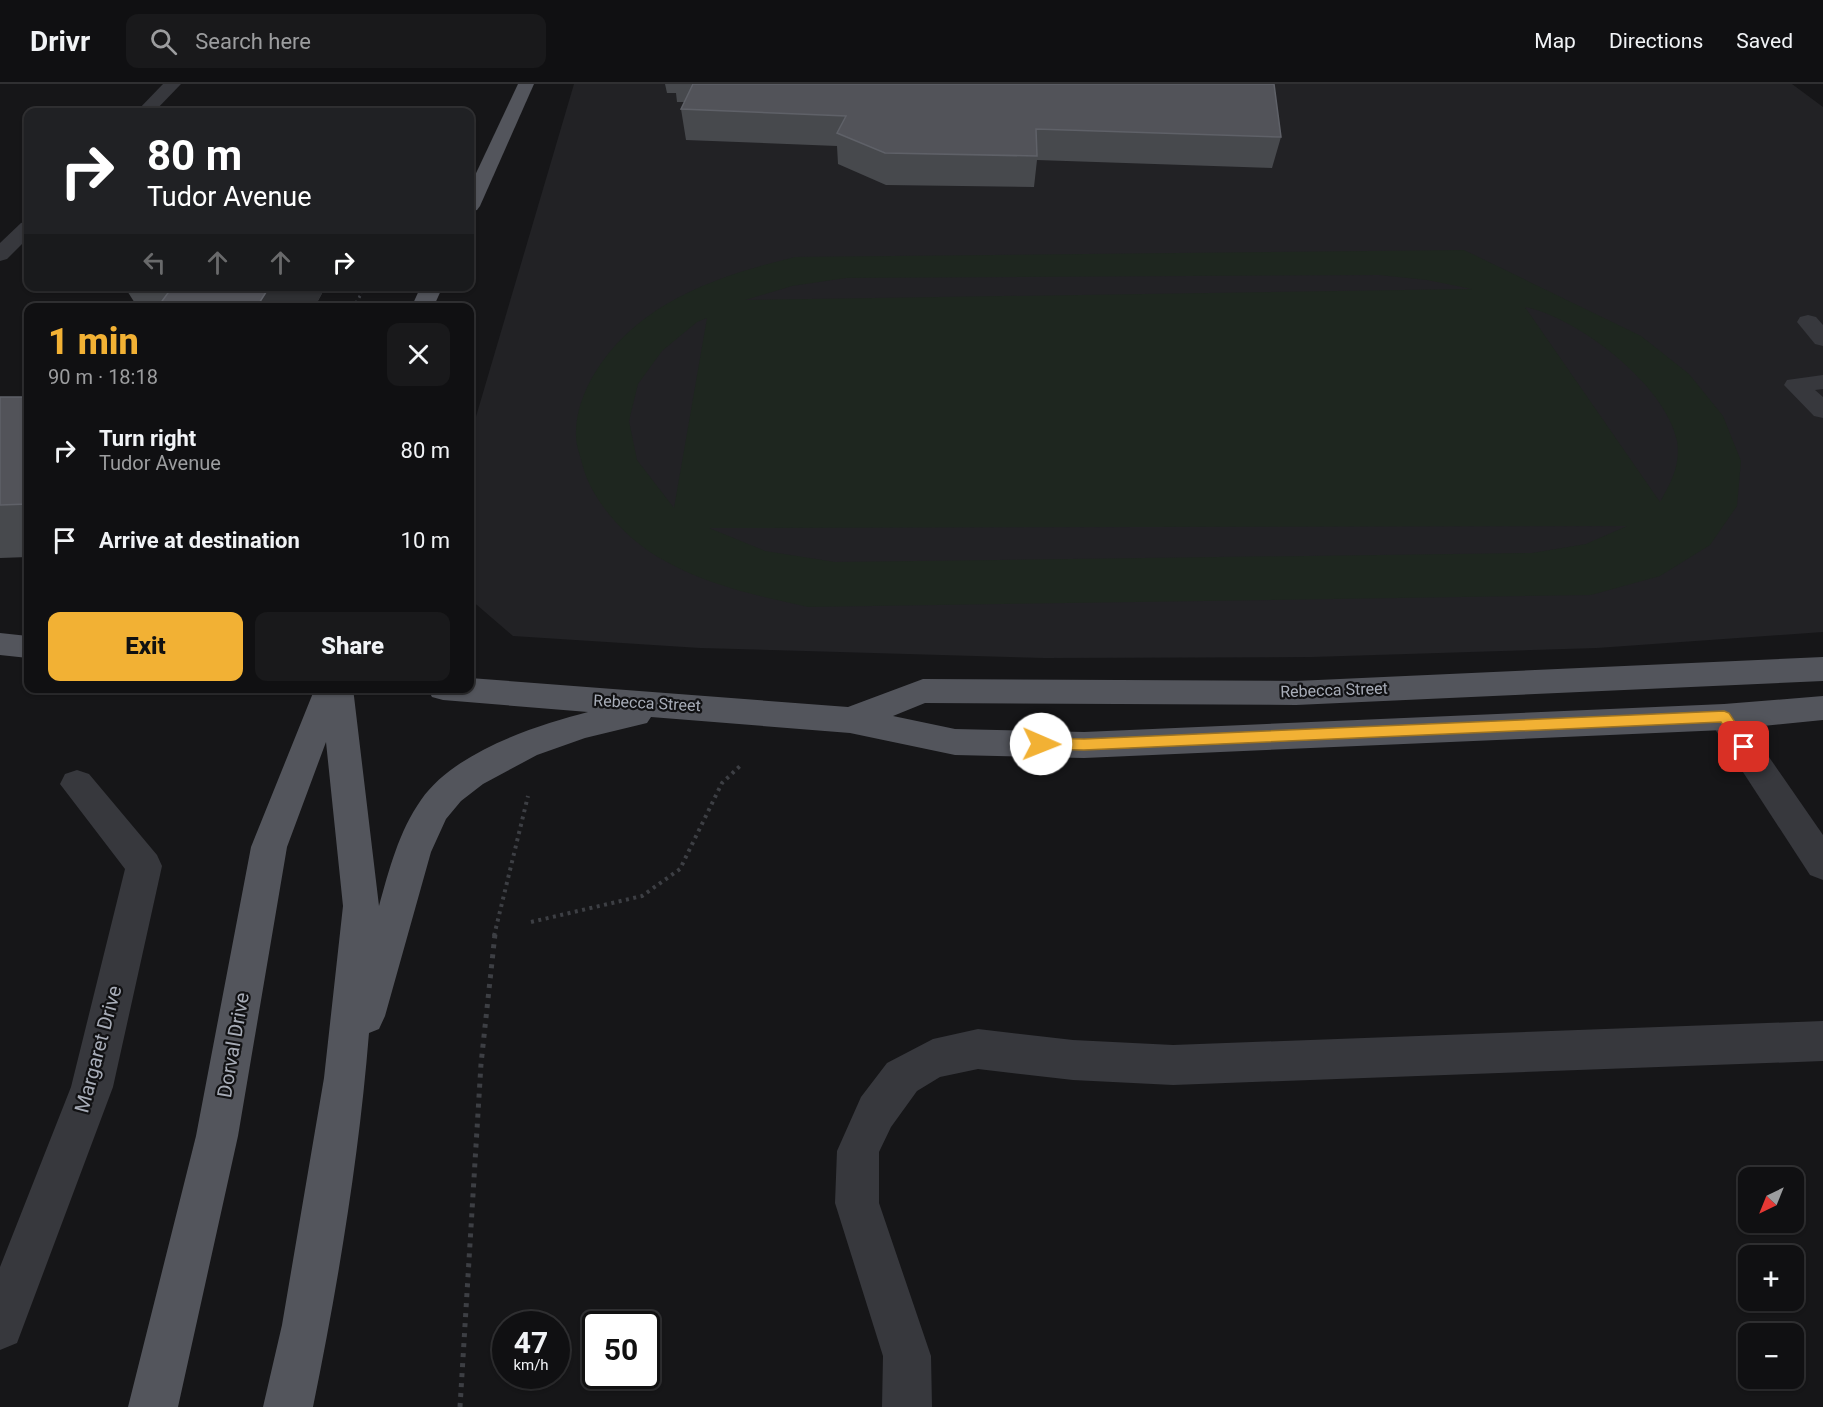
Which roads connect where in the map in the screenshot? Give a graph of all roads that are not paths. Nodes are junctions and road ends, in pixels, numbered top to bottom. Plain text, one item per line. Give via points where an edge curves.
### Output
1 (173, 84) edge
2 (526, 84) edge
3 (148, 108) edge
4 (474, 197) edge
5 (24, 231) edge
6 (0, 255) edge
7 (1808, 322) dead end
8 (1823, 339) edge
9 (1823, 382) edge
10 (1823, 411) edge
11 (1823, 669) edge
12 (474, 691) edge
13 (329, 693) edge
14 (338, 693) edge
15 (697, 706) junction
16 (1823, 708) edge
17 (1724, 717) junction
18 (850, 720) junction
19 (77, 784) dead end
20 (1823, 864) edge
21 (1823, 1041) edge
22 (345, 1078) junction
23 (0, 1326) edge
24 (153, 1407) edge
25 (288, 1407) edge
26 (907, 1407) edge

1 - 3 street
2 - 4 main road
5 - 6 street
7 - 8 street
9 - 10 street via 1796,385
11 - 18 main road, Rebecca Street via 1296,693 923,691
12 - 15 main road, Rebecca Street
13 - 24 main road, Dorval Drive via 269,847 216,1136
14 - 22 main road via 361,906
15 - 18 main road, Rebecca Street
15 - 22 main road via 606,718 543,739 470,775 434,808 408,864
16 - 17 main road, Rebecca Street
17 - 18 main road, Rebecca Street via 1084,745 955,742
17 - 20 street
19 - 23 street, Margaret Drive via 144,866 92,1086
21 - 26 street via 1173,1065 1073,1060 978,1049 933,1059 902,1077 876,1112 858,1151 857,1203 907,1356
22 - 25 main road via 306,1325

